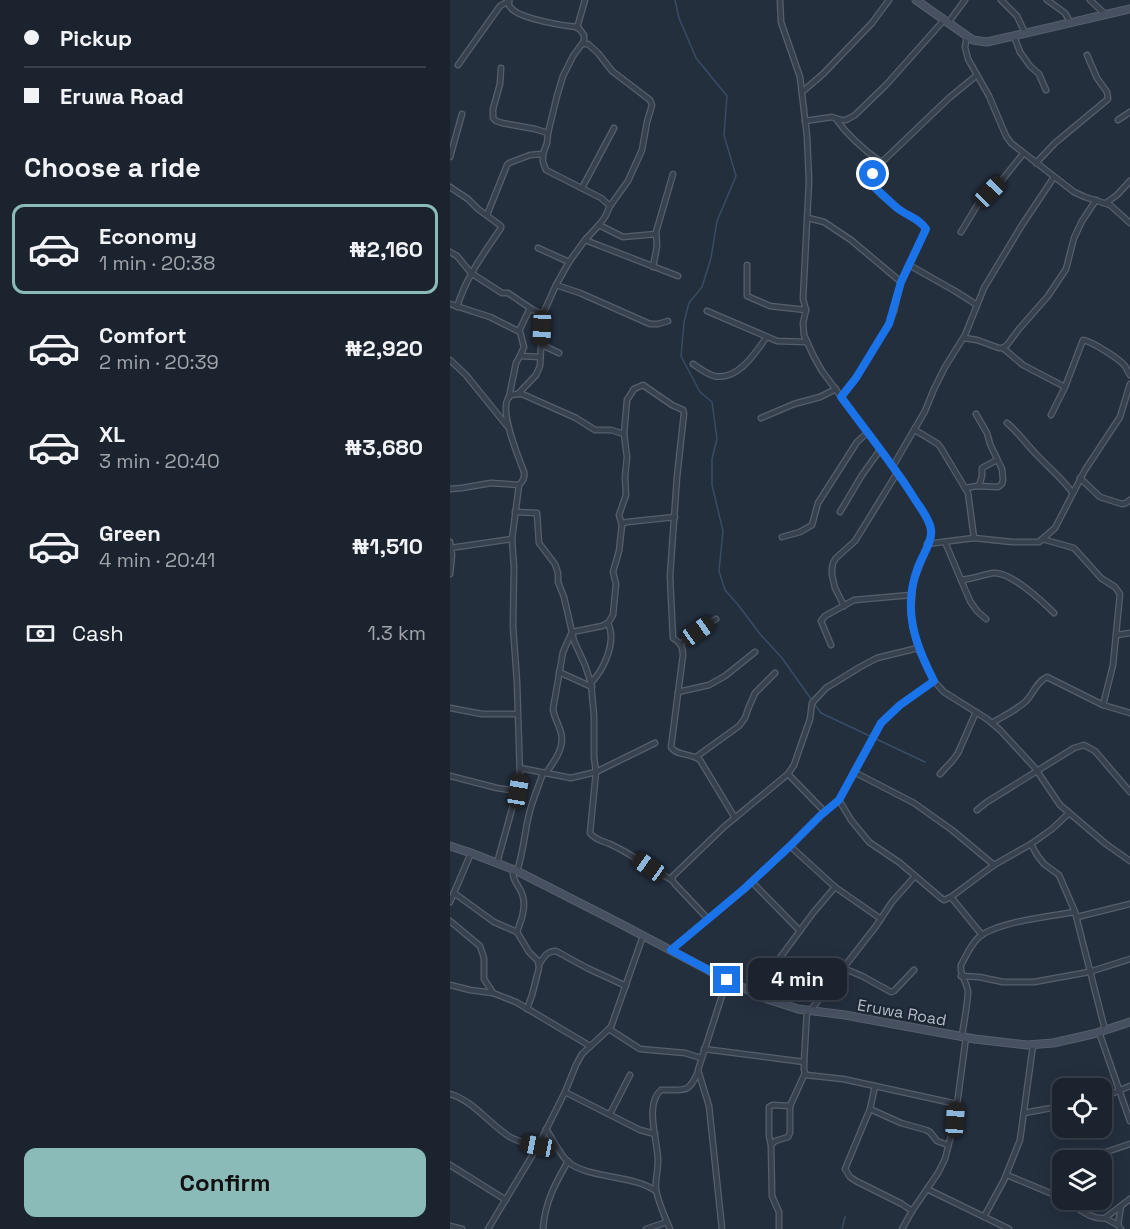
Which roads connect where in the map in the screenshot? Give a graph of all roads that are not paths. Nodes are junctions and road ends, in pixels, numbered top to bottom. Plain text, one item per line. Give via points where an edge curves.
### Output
1 (585, 0) edge
2 (780, 0) edge
3 (889, 0) edge
4 (916, 0) edge
5 (965, 0) edge
6 (1001, 0) edge
7 (1047, 0) edge
8 (1090, 0) edge
9 (509, 1) edge
10 (1130, 9) edge
11 (1105, 14) junction
12 (946, 22) junction
13 (1070, 22) junction
14 (578, 28) junction
15 (1025, 33) junction
16 (967, 36) junction
17 (1014, 36) junction
18 (583, 44) junction
19 (1087, 56) dead end
20 (458, 65) dead end
21 (501, 69) dead end
22 (977, 75) junction
23 (1046, 90) dead end
24 (802, 92) junction
25 (1130, 112) edge
26 (462, 114) dead end
27 (836, 119) junction
28 (1118, 120) dead end
29 (806, 121) junction
30 (614, 128) dead end
31 (548, 132) junction
32 (543, 154) junction
33 (1023, 154) junction
34 (450, 156) edge
35 (883, 161) junction
36 (1036, 163) junction
37 (673, 174) dead end
38 (1054, 177) junction
39 (1130, 181) edge
40 (450, 187) edge
41 (582, 188) junction
42 (1096, 200) junction
43 (1105, 204) junction
44 (610, 206) junction
45 (487, 214) junction
46 (807, 218) junction
47 (1130, 223) edge
48 (599, 225) junction
49 (961, 232) dead end
50 (656, 234) junction
51 (585, 240) junction
52 (538, 248) dead end
53 (450, 252) edge
54 (569, 262) junction
55 (747, 265) dead end
56 (909, 266) junction
57 (652, 267) junction
58 (471, 273) junction
59 (678, 276) dead end
60 (901, 282) junction
61 (556, 285) junction
62 (450, 304) edge
63 (977, 305) junction
64 (457, 306) junction
65 (530, 308) junction
66 (806, 310) junction
67 (707, 311) dead end
68 (543, 314) junction
69 (668, 321) dead end
70 (519, 331) junction
71 (766, 338) junction
72 (964, 338) junction
73 (807, 342) junction
74 (542, 345) junction
75 (1003, 348) junction
76 (559, 353) dead end
77 (520, 356) junction
78 (540, 357) junction
79 (450, 360) edge
80 (693, 364) dead end
81 (1130, 375) edge
82 (1130, 384) edge
83 (1065, 387) junction
84 (836, 390) junction
85 (518, 394) junction
86 (509, 397) junction
87 (841, 397) junction
88 (1125, 402) junction
89 (1130, 410) edge
90 (976, 414) dead end
91 (1122, 414) junction
92 (1050, 415) dead end
93 (760, 418) dead end
94 (1007, 423) dead end
95 (508, 427) junction
96 (915, 429) junction
97 (867, 433) junction
98 (624, 434) junction
99 (880, 450) junction
100 (997, 460) junction
101 (892, 466) junction
102 (897, 473) junction
103 (1080, 478) junction
104 (519, 485) junction
105 (979, 486) junction
106 (450, 489) edge
107 (966, 489) junction
108 (1072, 492) junction
109 (1130, 500) edge
110 (515, 512) junction
111 (840, 512) dead end
112 (675, 517) junction
113 (622, 525) junction
114 (782, 537) dead end
115 (974, 538) junction
116 (512, 539) junction
117 (1042, 539) junction
118 (945, 542) junction
119 (927, 544) junction
120 (451, 546) edge
121 (450, 574) edge
122 (961, 580) junction
123 (911, 595) junction
124 (844, 606) junction
125 (1054, 613) dead end
126 (716, 619) dead end
127 (986, 619) dead end
128 (608, 623) junction
129 (572, 632) junction
130 (1130, 633) edge
131 (1117, 634) junction
132 (680, 644) junction
133 (831, 645) dead end
134 (918, 648) junction
135 (755, 652) dead end
136 (559, 672) junction
137 (775, 673) dead end
138 (934, 681) junction
139 (592, 685) junction
140 (678, 692) junction
141 (1102, 705) junction
142 (450, 708) edge
143 (976, 712) junction
144 (1130, 713) edge
145 (517, 714) junction
146 (992, 723) junction
147 (655, 743) dead end
148 (696, 757) junction
149 (520, 768) junction
150 (1037, 771) junction
151 (596, 772) junction
152 (854, 772) junction
153 (545, 773) junction
154 (788, 774) junction
155 (940, 774) dead end
156 (450, 776) edge
157 (518, 791) junction
158 (1130, 792) edge
159 (839, 800) junction
160 (977, 810) dead end
161 (825, 812) junction
162 (1069, 813) junction
163 (735, 818) junction
164 (1031, 844) junction
165 (450, 846) edge
166 (790, 846) junction
167 (471, 853) junction
168 (1130, 861) edge
169 (497, 863) junction
170 (994, 865) junction
171 (515, 871) junction
172 (915, 876) junction
173 (672, 880) junction
174 (752, 882) junction
175 (836, 887) junction
176 (454, 893) junction
177 (951, 897) junction
178 (450, 902) edge
179 (1130, 904) edge
180 (1076, 914) junction
181 (881, 919) junction
182 (708, 920) junction
183 (450, 921) edge
184 (800, 931) junction
185 (517, 932) junction
186 (982, 935) junction
187 (643, 936) junction
188 (671, 950) junction
189 (1130, 959) edge
190 (539, 964) junction
191 (843, 968) junction
192 (914, 970) dead end
193 (1089, 972) junction
194 (961, 976) junction
195 (727, 980) junction
196 (450, 985) edge
197 (626, 986) junction
198 (493, 993) junction
199 (754, 993) junction
200 (527, 1008) junction
201 (808, 1011) junction
202 (1130, 1022) edge
203 (609, 1029) junction
204 (1102, 1031) junction
205 (964, 1037) junction
206 (1033, 1045) junction
207 (590, 1046) junction
208 (704, 1049) junction
209 (701, 1058) junction
210 (804, 1062) junction
211 (698, 1072) junction
212 (805, 1073) junction
213 (630, 1075) dead end
214 (875, 1086) junction
215 (1130, 1086) edge
216 (1120, 1091) junction
217 (565, 1092) junction
218 (450, 1094) edge
219 (1112, 1094) edge
220 (957, 1104) junction
221 (790, 1106) junction
222 (1052, 1108) edge
223 (870, 1109) junction
224 (1024, 1113) junction
225 (610, 1114) junction
226 (1130, 1121) edge
227 (546, 1129) junction
228 (655, 1134) junction
229 (771, 1144) junction
230 (1130, 1144) edge
231 (948, 1145) junction
232 (538, 1146) junction
233 (1112, 1150) edge
234 (568, 1161) junction
235 (450, 1165) edge
236 (1007, 1174) junction
237 (927, 1189) junction
238 (656, 1191) junction
239 (1052, 1193) edge
240 (1130, 1199) edge
241 (506, 1200) junction
242 (1121, 1206) junction
243 (1082, 1210) edge
244 (912, 1211) junction
245 (984, 1217) junction
246 (1105, 1218) junction
247 (667, 1222) junction
248 (450, 1226) edge
249 (1119, 1227) edge
250 (462, 1229) edge
251 (488, 1229) edge
252 (543, 1229) edge
253 (646, 1229) edge
254 (670, 1229) edge
255 (722, 1229) edge
256 (779, 1229) edge
257 (902, 1229) edge
258 (1009, 1229) edge

1 - 14 street
2 - 24 street via 781,22
3 - 24 street via 872,23
4 - 12 main road
5 - 12 street
6 - 15 street via 1017,16
7 - 13 street via 1065,12
8 - 11 street
9 - 14 street via 509,6 520,14 548,24
9 - 20 street via 500,6
10 - 11 main road
11 - 13 main road
12 - 16 main road
12 - 27 street via 861,110 846,120
13 - 15 main road
14 - 18 street via 584,35
15 - 17 main road
16 - 17 main road via 987,42
16 - 22 street via 966,53
17 - 23 street
18 - 31 street via 563,76
18 - 44 street via 588,44 612,71 652,102 642,150 628,181
19 - 36 street via 1108,99 1055,142
21 - 31 street via 493,109 496,121
22 - 33 street via 1006,136
22 - 35 street
24 - 29 street
25 - 28 street
26 - 34 street
27 - 29 street
27 - 35 street via 848,135
29 - 46 street
30 - 41 street
31 - 32 street
32 - 41 street via 546,170
32 - 45 street via 507,165
33 - 36 street
33 - 49 street via 978,204
35 - 56 street via 869,181 926,229
36 - 38 street
37 - 50 street
38 - 42 street via 1074,192
38 - 63 street via 990,276
39 - 43 street
40 - 45 street
41 - 44 street
42 - 43 street
42 - 75 street via 1074,238 1066,269
43 - 47 street
44 - 48 street
45 - 58 street via 501,228
46 - 60 street via 824,222 851,240
46 - 66 street via 803,300
48 - 50 street via 623,237
48 - 51 street
50 - 57 street
51 - 54 street
51 - 57 street
52 - 54 street
53 - 58 street
54 - 61 street
55 - 66 street via 747,296 770,306
56 - 60 street
56 - 63 street
57 - 59 street
58 - 64 street
58 - 65 street
60 - 87 street via 889,324
61 - 68 street
61 - 69 street via 650,324
62 - 64 street
63 - 72 street
64 - 70 street
65 - 68 street
65 - 70 street
66 - 73 street via 803,323
67 - 71 street
68 - 74 street
70 - 77 street via 524,346
71 - 73 street
71 - 80 street via 742,368 725,375 711,375
72 - 75 street
72 - 96 street
73 - 84 street
74 - 76 street
74 - 78 street
75 - 83 street via 1023,365
77 - 78 street
77 - 86 street
78 - 85 street via 538,372
79 - 95 street
81 - 83 street via 1119,361 1086,339
82 - 88 street
83 - 92 street
84 - 87 street
84 - 93 street
85 - 86 street
85 - 98 street via 595,430
86 - 95 street
87 - 97 street
88 - 89 street
88 - 91 street
89 - 91 street
90 - 100 street
91 - 103 street
94 - 108 street
95 - 104 street via 525,477
96 - 101 street
96 - 107 street via 938,444
97 - 99 street
97 - 114 street via 857,442 818,503 812,525
98 - 112 street via 627,400 638,387 646,387 683,410
98 - 113 street via 627,457
99 - 101 street
99 - 111 street
100 - 105 street via 982,468
100 - 105 street via 1002,484 992,488
101 - 102 street
102 - 119 street via 927,519 931,531
102 - 124 street via 855,541 833,563 835,588
103 - 108 street
103 - 109 street via 1100,497 1122,504
104 - 106 street via 490,483
104 - 110 street
105 - 107 street
107 - 115 street
108 - 117 street via 1055,528
110 - 116 street
110 - 129 street via 537,513 539,543 555,564
112 - 113 street
112 - 132 street via 670,576 673,638
113 - 128 street via 613,572 614,609
115 - 117 street via 1012,542
115 - 118 street
116 - 120 street
116 - 145 street
117 - 131 street via 1074,548 1101,578 1118,590
118 - 119 street
118 - 122 street
119 - 123 street
120 - 121 street
122 - 125 street via 994,573 1006,575
122 - 127 street via 976,611
123 - 124 street via 855,600
123 - 134 street
124 - 133 street via 821,621
126 - 132 street
128 - 129 street
128 - 139 street via 610,644
129 - 136 street
129 - 139 street
130 - 131 street
131 - 141 street
132 - 140 street via 683,655
134 - 138 street
134 - 154 street via 877,658 825,688 811,704 810,719
135 - 140 street via 709,685
136 - 139 street
136 - 153 street via 553,709 562,741
137 - 148 street via 755,693 739,726
138 - 143 street
138 - 152 street via 881,723
139 - 151 street
140 - 148 street via 671,747 675,752
141 - 144 street
141 - 146 street via 1047,677 1026,701
142 - 145 street via 482,714
143 - 146 street
143 - 155 street via 958,753
145 - 149 street
146 - 150 street
147 - 151 street
148 - 163 street
149 - 153 street
149 - 157 street
150 - 158 street via 1084,745
150 - 160 street
150 - 162 street
151 - 153 street via 571,778
151 - 173 street via 592,836
152 - 159 street
152 - 170 street via 914,803
153 - 171 street via 529,815 523,855
154 - 161 street
154 - 163 street
156 - 157 street
157 - 169 street
159 - 161 street
159 - 172 street via 869,842
161 - 166 street
162 - 164 street
162 - 168 street
163 - 173 street
164 - 170 street
164 - 180 street via 1044,864 1059,875
165 - 167 main road, Eruwa Road
166 - 174 street
166 - 175 street
167 - 169 main road, Eruwa Road
167 - 176 street
169 - 171 main road, Eruwa Road
170 - 177 street
171 - 185 street via 512,876 524,903
171 - 187 main road, Eruwa Road
172 - 177 street via 944,900
172 - 181 street
173 - 182 street
174 - 182 street
174 - 184 street
175 - 181 street
175 - 184 street
176 - 178 street
176 - 185 street via 494,922
177 - 186 street
179 - 180 street
180 - 186 street via 1002,926
180 - 193 street
181 - 191 street
182 - 188 street
183 - 198 street via 480,946 484,979
184 - 199 street
185 - 190 street
186 - 194 street via 961,965
187 - 188 main road, Eruwa Road
187 - 197 street
188 - 195 main road, Eruwa Road
189 - 193 street
190 - 197 street via 550,951 556,951
190 - 200 street
191 - 192 street via 891,992
191 - 201 street
193 - 194 street via 1034,982
193 - 204 street
194 - 205 street via 968,992
195 - 199 main road, Eruwa Road
195 - 208 street
196 - 198 street
197 - 203 street
198 - 200 street
199 - 201 main road, Eruwa Road
200 - 207 street
201 - 205 main road, Eruwa Road
201 - 210 street
202 - 204 main road, Eruwa Road
203 - 207 street
203 - 209 street via 640,1049
204 - 206 main road, Eruwa Road
204 - 216 street
205 - 206 main road, Eruwa Road
205 - 220 street
206 - 224 street
207 - 217 street via 576,1065
208 - 209 street
208 - 210 street
209 - 211 street
210 - 212 street
211 - 228 street via 687,1089 658,1092 652,1115
211 - 255 street via 709,1106
212 - 214 street
212 - 221 street
213 - 225 street
214 - 220 street
214 - 223 street
215 - 216 street
216 - 219 street
216 - 226 street
217 - 225 street
217 - 227 street
218 - 232 street via 512,1138
220 - 231 street
221 - 229 street via 790,1133
221 - 229 street via 769,1107
222 - 224 street
223 - 231 street via 926,1130
223 - 244 street via 846,1169 856,1181
224 - 236 street via 1020,1140
225 - 228 street
227 - 232 street
227 - 234 street
228 - 238 street
229 - 256 street via 772,1196 779,1212
230 - 233 street
231 - 237 street via 945,1159
232 - 241 street
234 - 238 street via 582,1170 636,1181
234 - 252 street via 548,1199
235 - 241 street
236 - 239 street
236 - 245 street
237 - 244 street
237 - 245 street
238 - 247 street
240 - 242 street
241 - 251 street
242 - 246 street
242 - 249 street
243 - 246 street
244 - 257 street
245 - 258 street
246 - 249 street
247 - 253 street
247 - 254 street
248 - 250 street

